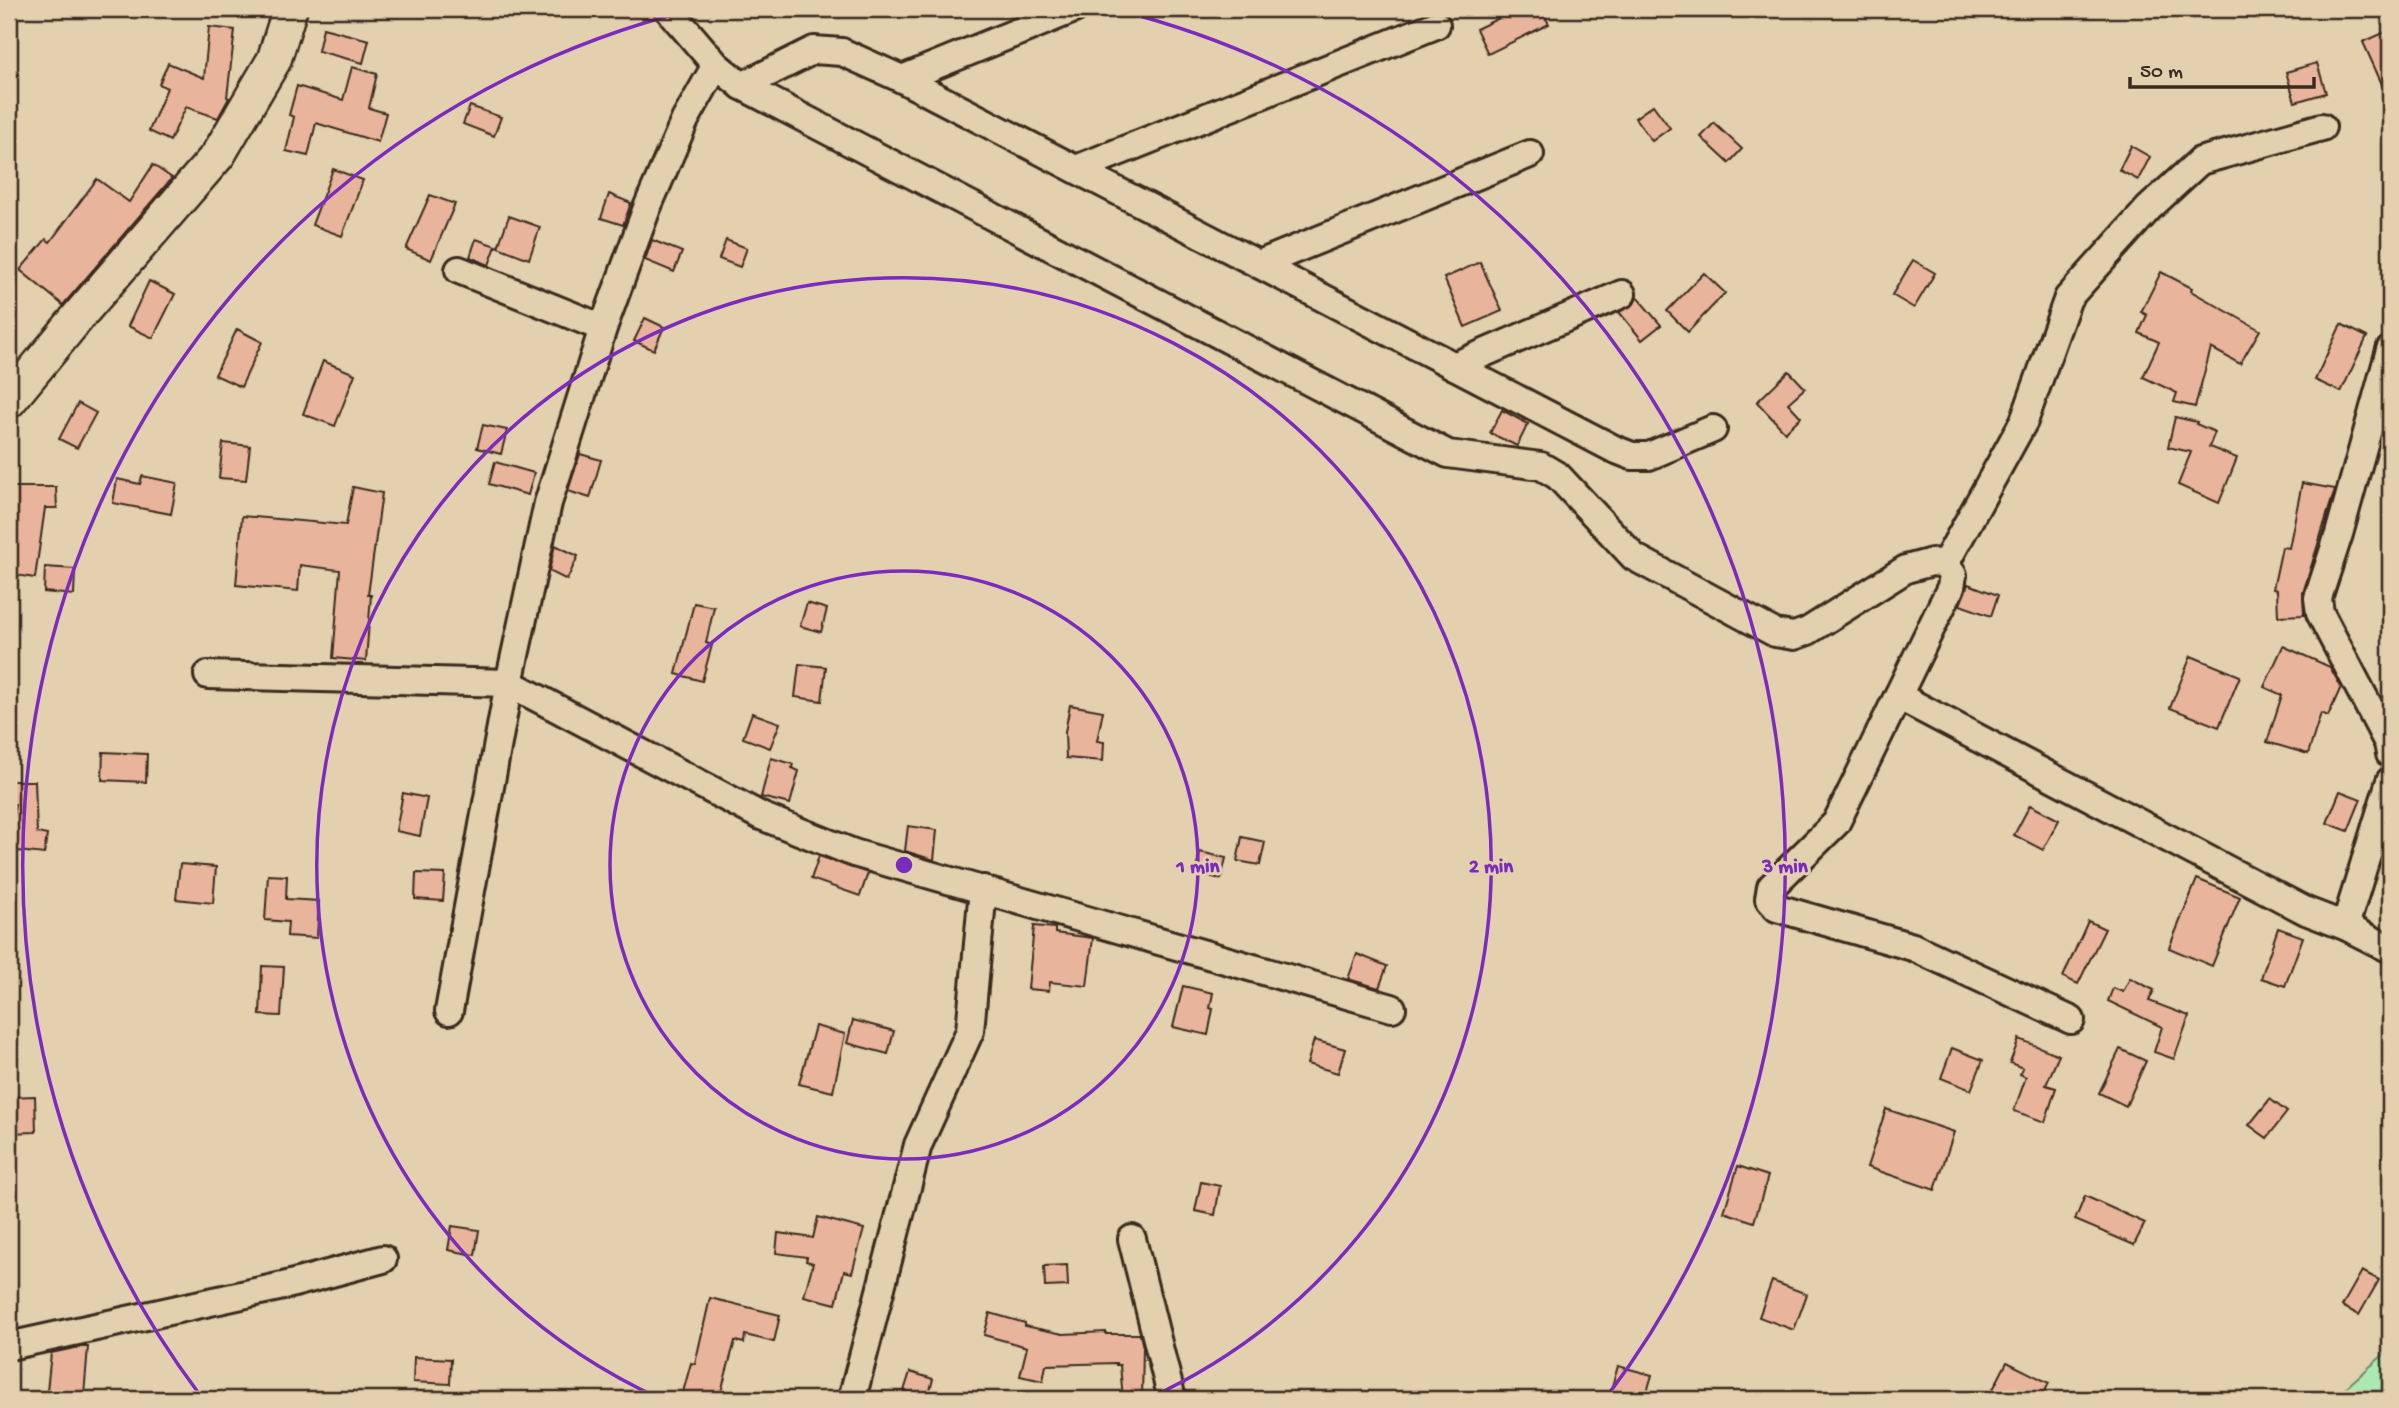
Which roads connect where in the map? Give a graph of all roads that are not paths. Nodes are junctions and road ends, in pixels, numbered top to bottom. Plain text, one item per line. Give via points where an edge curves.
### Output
1 (290, 9) edge
2 (668, 9) edge
3 (1074, 9) edge
4 (1436, 25) dead end
5 (716, 65) junction
6 (902, 79) junction
7 (742, 86) junction
8 (2322, 127) dead end
9 (1530, 154) dead end
10 (1076, 169) junction
11 (1259, 264) junction
12 (459, 270) dead end
13 (1622, 294) dead end
14 (603, 328) junction
15 (2390, 350) edge
16 (1454, 366) junction
17 (9, 401) edge
18 (1713, 429) dead end
19 (1944, 564) junction
20 (208, 675) dead end
21 (509, 683) junction
22 (1898, 696) junction
23 (2390, 754) edge
24 (2390, 780) edge
25 (983, 889) junction
26 (2345, 926) junction
27 (2390, 949) edge
28 (1392, 1008) dead end
29 (449, 1011) dead end
30 (2071, 1020) dead end
31 (1132, 1239) dead end
32 (383, 1259) dead end
33 (9, 1346) edge
34 (852, 1399) edge
35 (1172, 1399) edge

1 - 17 main road via 274,60 218,155
2 - 5 street
3 - 6 street
4 - 10 street
5 - 7 street
5 - 14 street via 685,120 647,208
6 - 7 street via 842,52 814,50
6 - 10 street
7 - 19 street via 1448,454 1541,466 1558,476 1634,557 1775,633 1794,636 1808,631 1906,569 1932,562
8 - 19 street via 2200,161 2148,208 2068,298 2024,421
9 - 11 street
10 - 11 street
11 - 16 street
12 - 14 street
13 - 16 street
14 - 21 street via 548,503
15 - 23 street via 2318,598 2320,613
16 - 18 street via 1632,456 1649,456
19 - 22 street via 1953,575 1951,587
20 - 21 street
21 - 25 street via 761,816 854,853
21 - 29 street
22 - 26 street via 2306,911
22 - 30 street via 1836,823 1771,887 1769,899 1777,908 1913,947
24 - 26 street
25 - 28 street
25 - 34 street via 970,1031 918,1145
26 - 27 street
31 - 35 street
32 - 33 street via 283,1286

